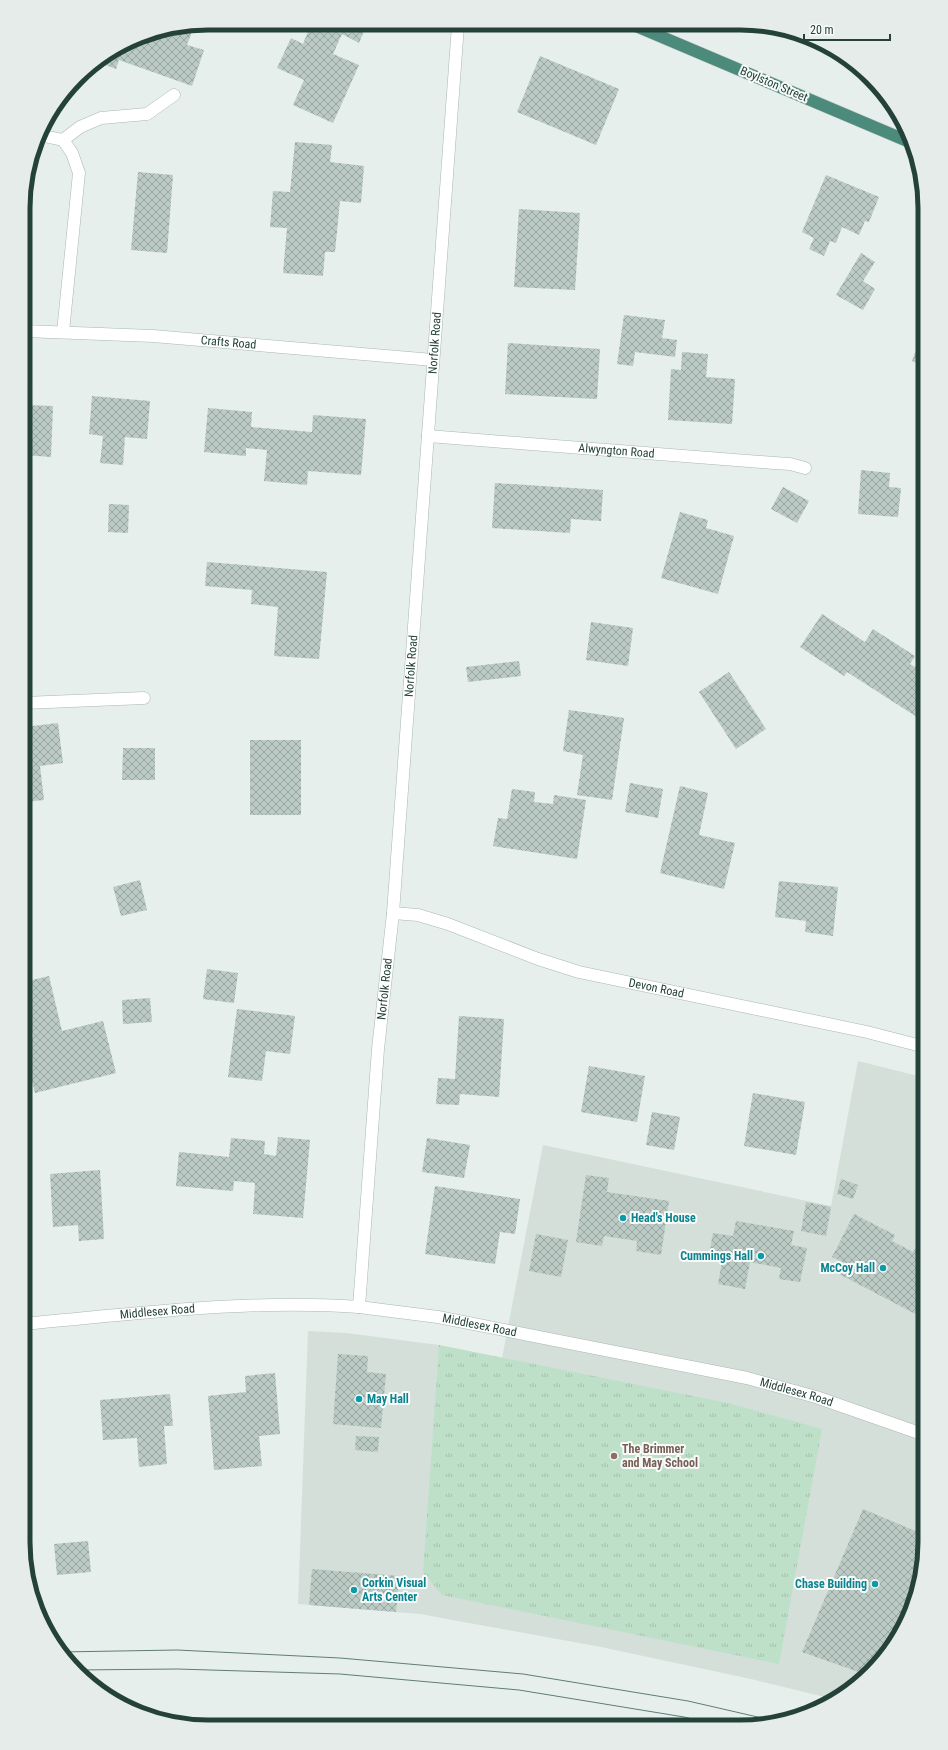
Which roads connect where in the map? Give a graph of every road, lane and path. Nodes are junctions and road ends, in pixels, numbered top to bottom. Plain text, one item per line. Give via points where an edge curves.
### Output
1 (458, 30) edge
2 (645, 30) edge
3 (174, 95) dead end
4 (45, 136) edge
5 (63, 140) junction
6 (904, 140) edge
7 (30, 331) edge
8 (63, 332) junction
9 (433, 360) junction
10 (428, 436) junction
11 (805, 468) dead end
12 (144, 698) dead end
13 (30, 703) edge
14 (393, 913) junction
15 (918, 1045) edge
16 (359, 1307) junction
17 (30, 1323) edge
18 (918, 1433) edge

1 - 9 street, Norfolk Road
2 - 6 highway, Boylston Street
3 - 5 street via 147,114 101,118 80,127
4 - 5 street
5 - 8 street via 72,153 78,173
7 - 8 street, Crafts Road
8 - 9 street, Crafts Road via 153,336
9 - 10 street, Norfolk Road
10 - 11 street, Alwyngton Road via 790,464
10 - 14 street, Norfolk Road
12 - 13 street
14 - 15 street, Devon Road via 418,915 448,924 538,960 579,972 867,1032
14 - 16 street, Norfolk Road via 378,1049
16 - 17 street, Middlesex Road via 324,1304 240,1306
16 - 18 street, Middlesex Road via 438,1317 747,1378 816,1397

